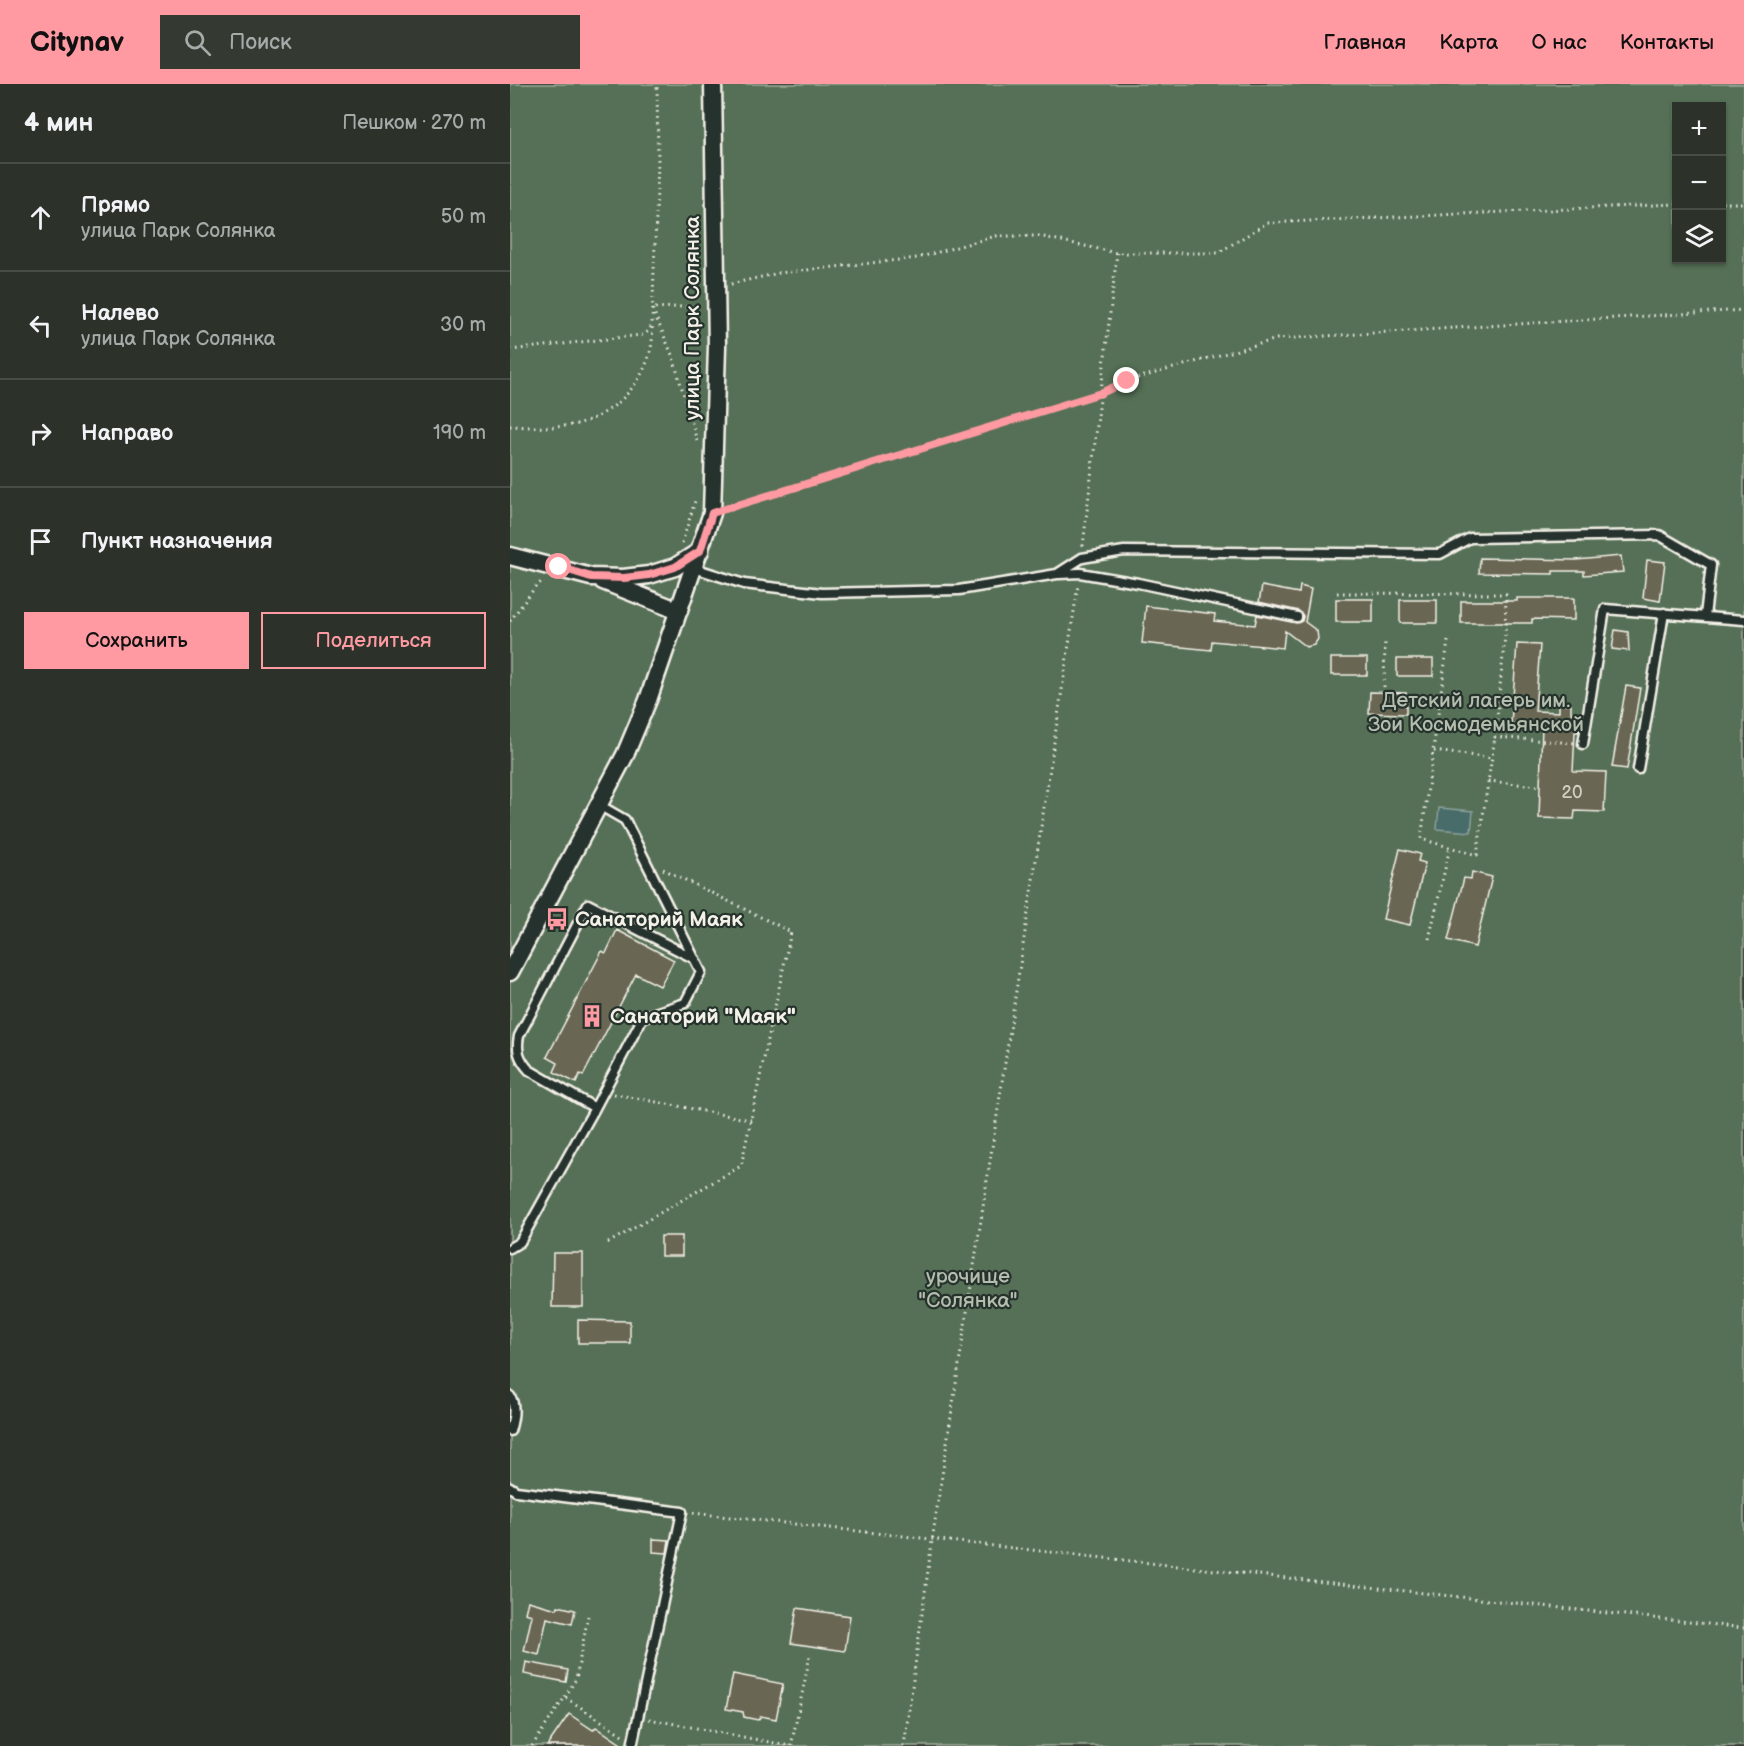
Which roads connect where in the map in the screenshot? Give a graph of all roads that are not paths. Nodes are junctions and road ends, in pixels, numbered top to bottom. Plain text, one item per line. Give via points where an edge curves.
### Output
1 (713, 84) edge
2 (700, 551) junction
3 (510, 556) edge
4 (694, 568) junction
5 (1057, 574) junction
6 (591, 577) junction
7 (679, 611) junction
8 (1665, 613) junction
9 (1705, 616) junction
10 (1297, 617) dead end
11 (1744, 620) edge
12 (1583, 744) road end
13 (1638, 769) dead end
14 (599, 805) junction
15 (694, 959) junction
16 (510, 972) edge
17 (595, 1108) junction
18 (510, 1248) edge
19 (510, 1396) edge
20 (510, 1431) edge
21 (510, 1487) edge
22 (632, 1744) edge

1 - 2 street, улица Парк Солянка via 717,305 712,513
2 - 4 street, улица Парк Солянка
2 - 6 street via 675,567 649,575
3 - 6 street
4 - 5 lane via 744,584 822,593 959,590
4 - 7 street, улица Парк Солянка
5 - 9 lane via 1082,558 1124,551 1440,554 1470,538 1659,535 1711,565
5 - 10 lane via 1080,573
6 - 7 street
7 - 14 street, улица Парк Солянка via 648,700
8 - 9 lane
8 - 12 lane via 1605,609
8 - 13 lane
9 - 11 lane
14 - 15 lane via 625,820
14 - 16 street, улица Парк Солянка
15 - 17 lane via 701,972 685,1003 644,1017
15 - 17 lane via 588,904 517,1045 529,1070
17 - 18 lane via 520,1242
19 - 20 lane
21 - 22 lane via 516,1491 682,1512

